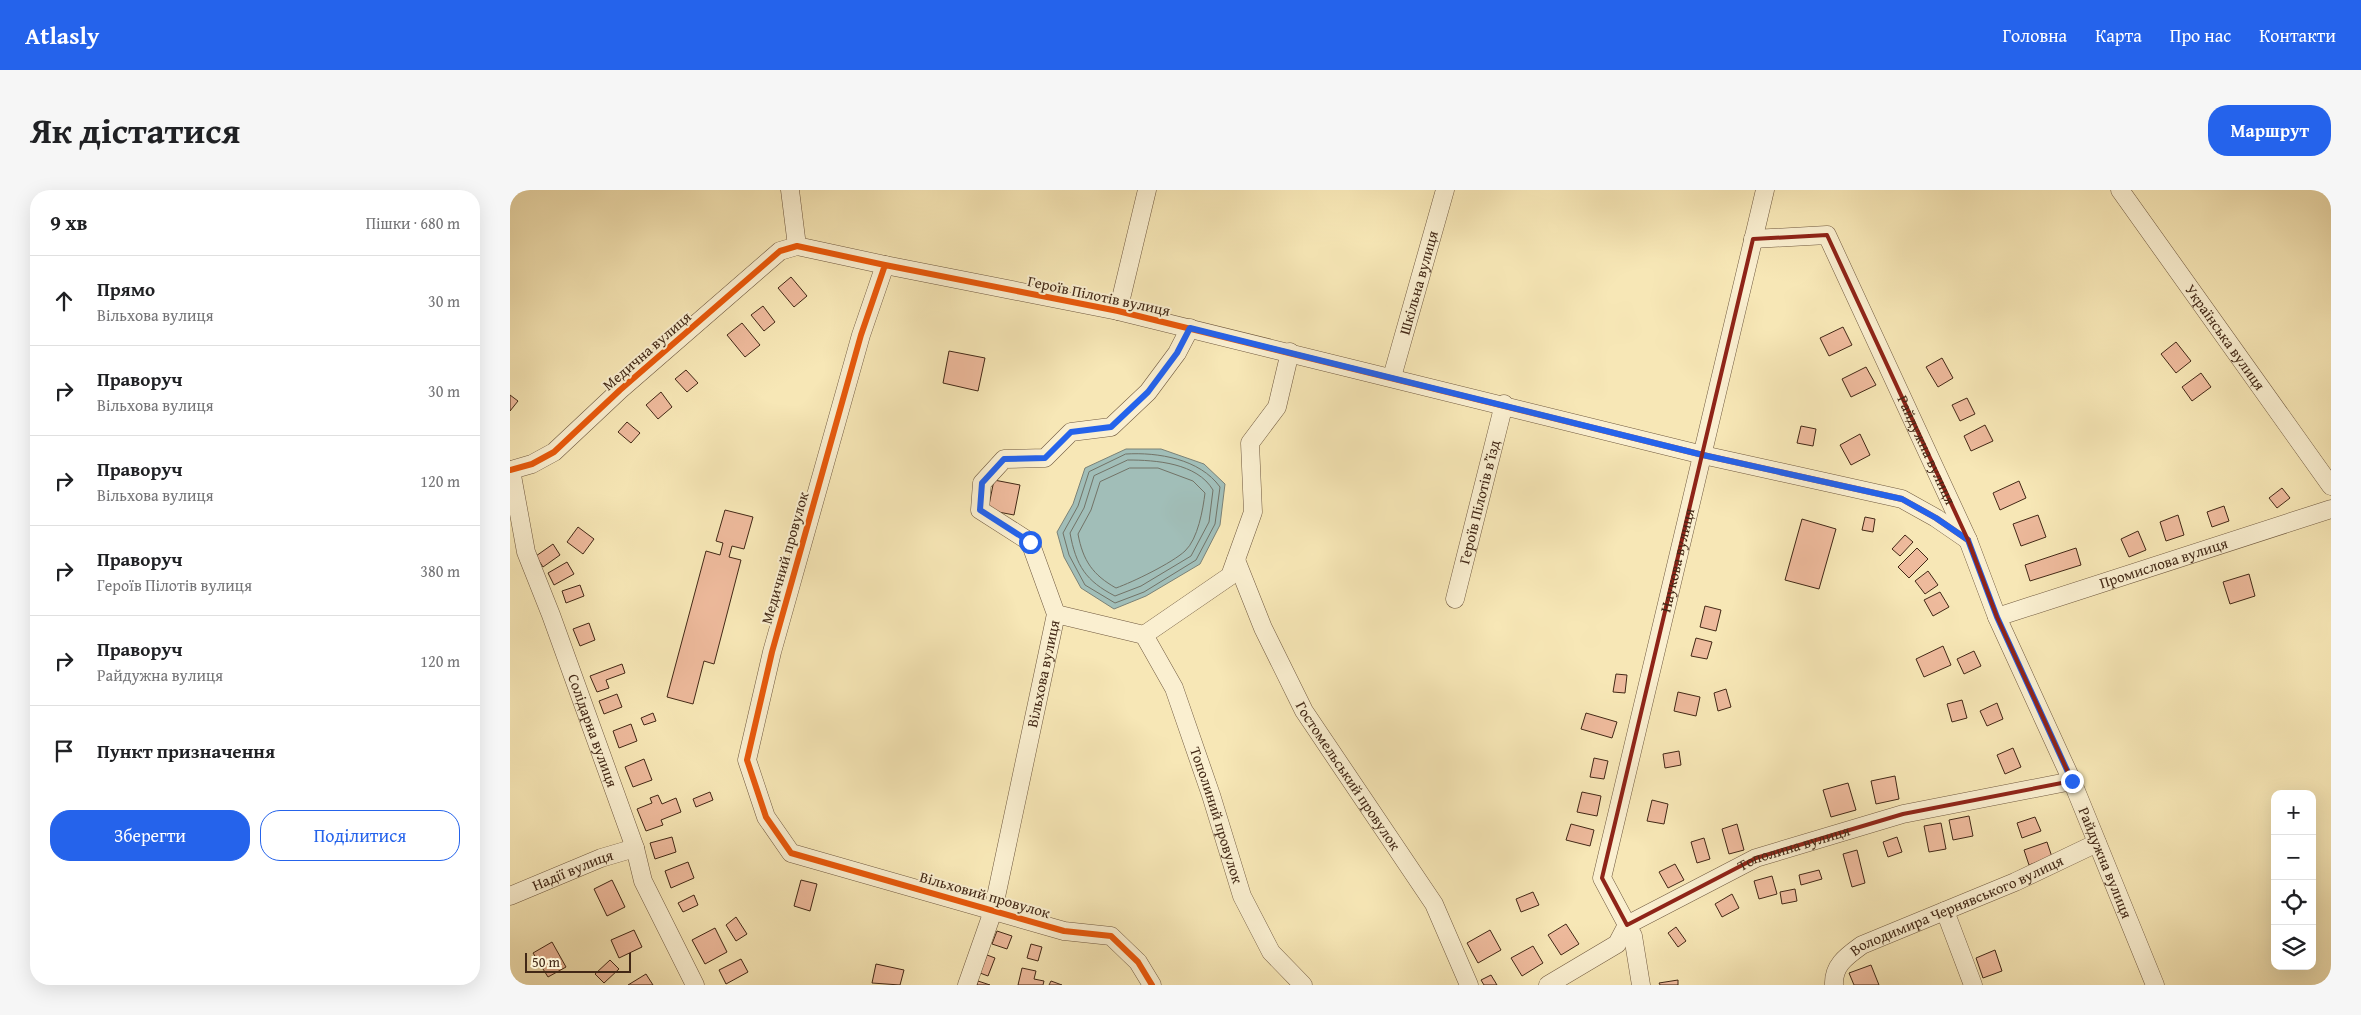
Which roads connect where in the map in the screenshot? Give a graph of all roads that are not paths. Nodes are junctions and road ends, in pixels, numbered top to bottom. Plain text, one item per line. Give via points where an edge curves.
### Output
1 (790, 190) edge
2 (1147, 190) edge
3 (1445, 190) edge
4 (1765, 190) edge
5 (2120, 190) edge
6 (1753, 239) junction
7 (797, 246) junction
8 (885, 266) junction
9 (1118, 311) junction
10 (1190, 328) junction
11 (1290, 352) junction
12 (1392, 377) junction
13 (1504, 404) junction
14 (1703, 455) junction
15 (510, 470) edge
16 (2331, 486) edge
17 (2331, 509) edge
18 (1968, 540) junction
19 (1236, 560) junction
20 (1454, 599) dead end
21 (1056, 614) junction
22 (1997, 617) junction
23 (1144, 635) junction
24 (2072, 781) junction
25 (2097, 843) junction
26 (635, 848) junction
27 (791, 853) joint
28 (510, 896) edge
29 (993, 911) junction
30 (1945, 911) junction
31 (1627, 925) junction
32 (695, 985) edge
33 (967, 985) edge
34 (1152, 985) edge
35 (1304, 985) edge
36 (1470, 985) edge
37 (1548, 985) edge
38 (1641, 985) edge
39 (1834, 985) edge
40 (1973, 985) edge
41 (2155, 985) edge

1 - 7 street
2 - 9 street
3 - 12 street, Шкільна вулиця
4 - 6 street, Наукова вулиця
5 - 16 street, Українська вулиця
6 - 14 street, Наукова вулиця
6 - 18 street, Райдужна вулиця via 1827,236
7 - 8 street, Героїв Пілотів вулиця
7 - 15 street, Медична вулиця via 780,251 554,452 532,464
8 - 9 street, Героїв Пілотів вулиця
8 - 27 street, Медичний провулок via 861,335 772,652 747,760 766,817
9 - 10 street, Героїв Пілотів вулиця
10 - 11 street, Героїв Пілотів вулиця
10 - 21 street, Вільхова вулиця via 1177,353 1148,392 1111,427 1071,432 1045,458 1004,459 982,483 980,510 1030,542
11 - 12 street, Героїв Пілотів вулиця
11 - 19 street via 1277,407 1250,443 1253,512
12 - 13 street, Героїв Пілотів вулиця
13 - 14 street, Героїв Пілотів вулиця
13 - 20 street, Героїв Пілотів в’їзд
14 - 18 street, Героїв Пілотів вулиця via 1902,499
14 - 31 street, Наукова вулиця via 1602,878
15 - 26 street, Солідарна вулиця via 526,552
17 - 22 street, Промислова вулиця
18 - 22 street, Райдужна вулиця
19 - 23 street via 1230,576
19 - 36 street, Гостомельський провулок via 1263,628 1304,711 1434,904
21 - 23 street
21 - 29 street, Вільхова вулиця
22 - 24 street, Райдужна вулиця
23 - 35 street, Тополиний провулок via 1174,688 1242,896 1271,952
24 - 25 street, Райдужна вулиця
24 - 31 street, Тополина вулиця via 1904,814 1756,858
25 - 30 street, Володимира Чернявського вулиця
25 - 41 street, Райдужна вулиця
26 - 28 street, Надії вулиця via 601,858
26 - 32 street, Солідарна вулиця via 643,881
27 - 29 street, Вільховий провулок
29 - 33 street, Вільхова вулиця
29 - 34 street, Вільховий провулок via 1064,931 1111,936 1138,962
30 - 39 street, Володимира Чернявського вулиця via 1862,945 1842,960 1834,976
30 - 40 street
31 - 37 street, Тополина вулиця via 1616,944
31 - 38 street, Наукова вулиця via 1633,936

